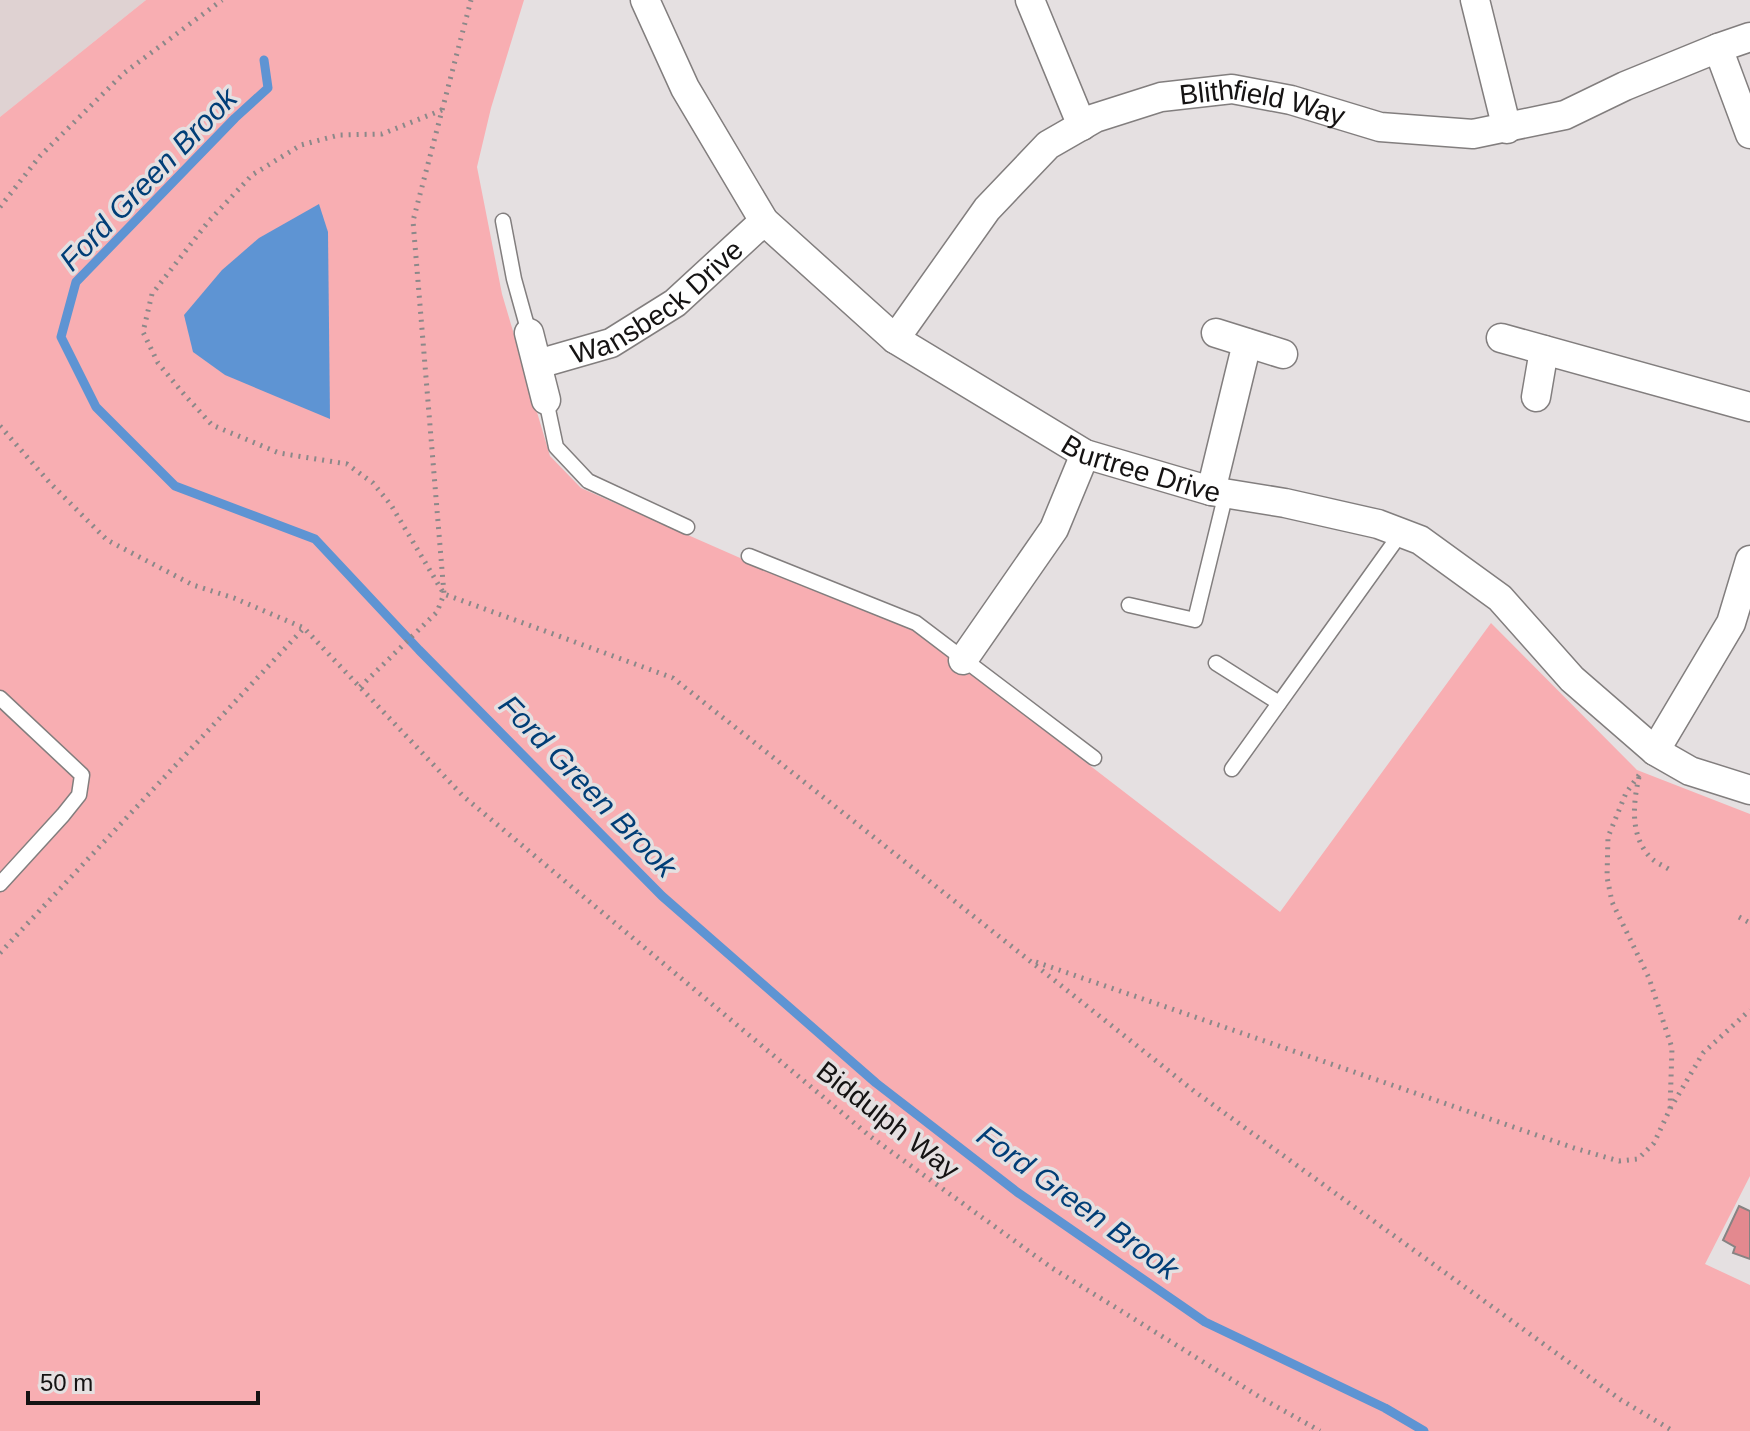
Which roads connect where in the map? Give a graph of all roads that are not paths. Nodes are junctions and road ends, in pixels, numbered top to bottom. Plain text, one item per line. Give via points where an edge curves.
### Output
1 (645, 0) edge
2 (1030, 0) edge
3 (1475, 0) edge
4 (1750, 37) edge
5 (1718, 48) junction
6 (1082, 126) junction
7 (1507, 129) junction
8 (1750, 134) edge
9 (503, 221) dead end
10 (764, 221) junction
11 (529, 333) joint
12 (1216, 333) dead end
13 (1501, 338) dead end
14 (895, 339) junction
15 (1247, 343) junction
16 (1544, 350) junction
17 (1283, 354) dead end
18 (538, 364) junction
19 (1536, 397) dead end
20 (546, 400) joint
21 (1750, 407) edge
22 (1085, 454) junction
23 (1218, 492) junction
24 (687, 527) dead end
25 (1401, 533) junction
26 (749, 556) dead end
27 (1750, 563) edge
28 (1129, 605) dead end
29 (963, 660) junction
30 (1216, 663) dead end
31 (0, 698) edge
32 (1279, 703) junction
33 (1094, 758) dead end
34 (1648, 762) junction
35 (1232, 769) dead end
36 (1750, 790) edge
37 (0, 884) edge

1 - 10 street, Burtree Drive via 685,88
2 - 6 street
3 - 7 street
4 - 5 street, Blithfield Way
5 - 7 street, Blithfield Way via 1565,115
5 - 8 street
6 - 7 street, Blithfield Way via 1161,97 1232,89 1291,100 1380,127 1473,134
6 - 14 street, Blithfield Way via 1048,145 987,209
9 - 11 lane
10 - 14 street, Burtree Drive
10 - 18 street, Wansbeck Drive via 675,303 611,343
11 - 18 street, Wansbeck Drive
12 - 15 street
13 - 16 street
14 - 22 street, Burtree Drive
15 - 17 street
15 - 23 street
16 - 19 street
16 - 21 street
18 - 20 street, Wansbeck Drive
20 - 24 lane via 556,447 588,481
22 - 23 street, Burtree Drive
22 - 29 street via 1054,529
23 - 25 street, Burtree Drive
23 - 28 lane via 1195,620
25 - 32 lane
25 - 34 street, Burtree Drive via 1420,540 1500,598
26 - 29 lane via 916,623
27 - 34 street via 1731,623
29 - 33 lane
30 - 32 lane
31 - 37 lane via 82,775 79,795
32 - 35 lane
34 - 36 street, Burtree Drive

